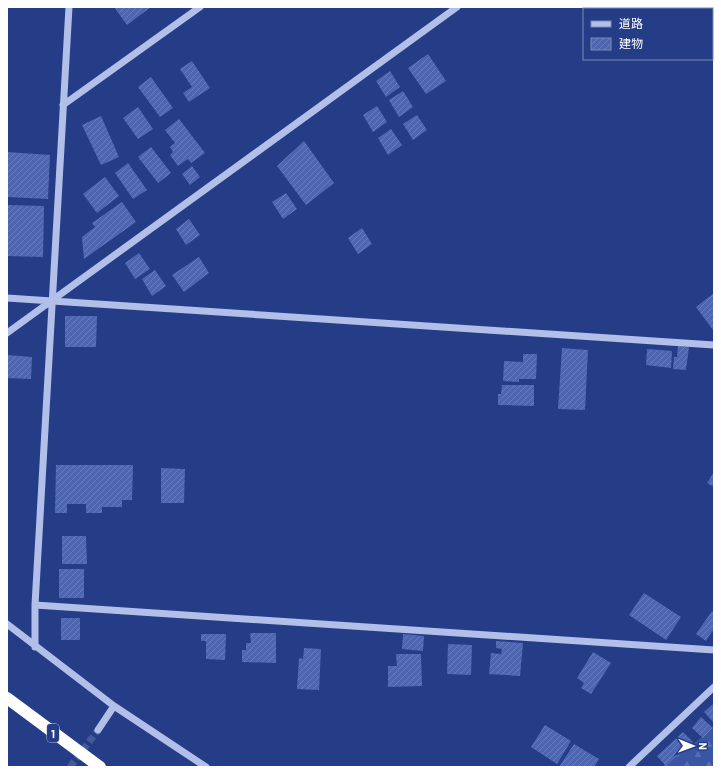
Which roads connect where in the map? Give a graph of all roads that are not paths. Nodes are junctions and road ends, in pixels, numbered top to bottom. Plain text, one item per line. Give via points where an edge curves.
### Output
1 (69, 7) edge
2 (200, 7) edge
3 (458, 7) edge
4 (63, 105) junction
5 (7, 298) edge
6 (52, 300) junction
7 (7, 333) edge
8 (714, 345) edge
9 (35, 605) junction
10 (7, 624) edge
11 (35, 647) junction
12 (714, 650) edge
13 (714, 687) edge
14 (7, 698) edge
15 (114, 706) junction
16 (98, 730) tunnel mouth
17 (100, 767) edge
18 (206, 767) edge
19 (629, 767) edge

1 - 4 street
2 - 4 street
3 - 6 street
4 - 6 street
5 - 6 street
6 - 7 street
6 - 8 street
6 - 9 street
9 - 11 street
9 - 12 street
10 - 11 street
11 - 15 street
13 - 19 street
14 - 17 highway, 1
15 - 16 street
15 - 18 street

